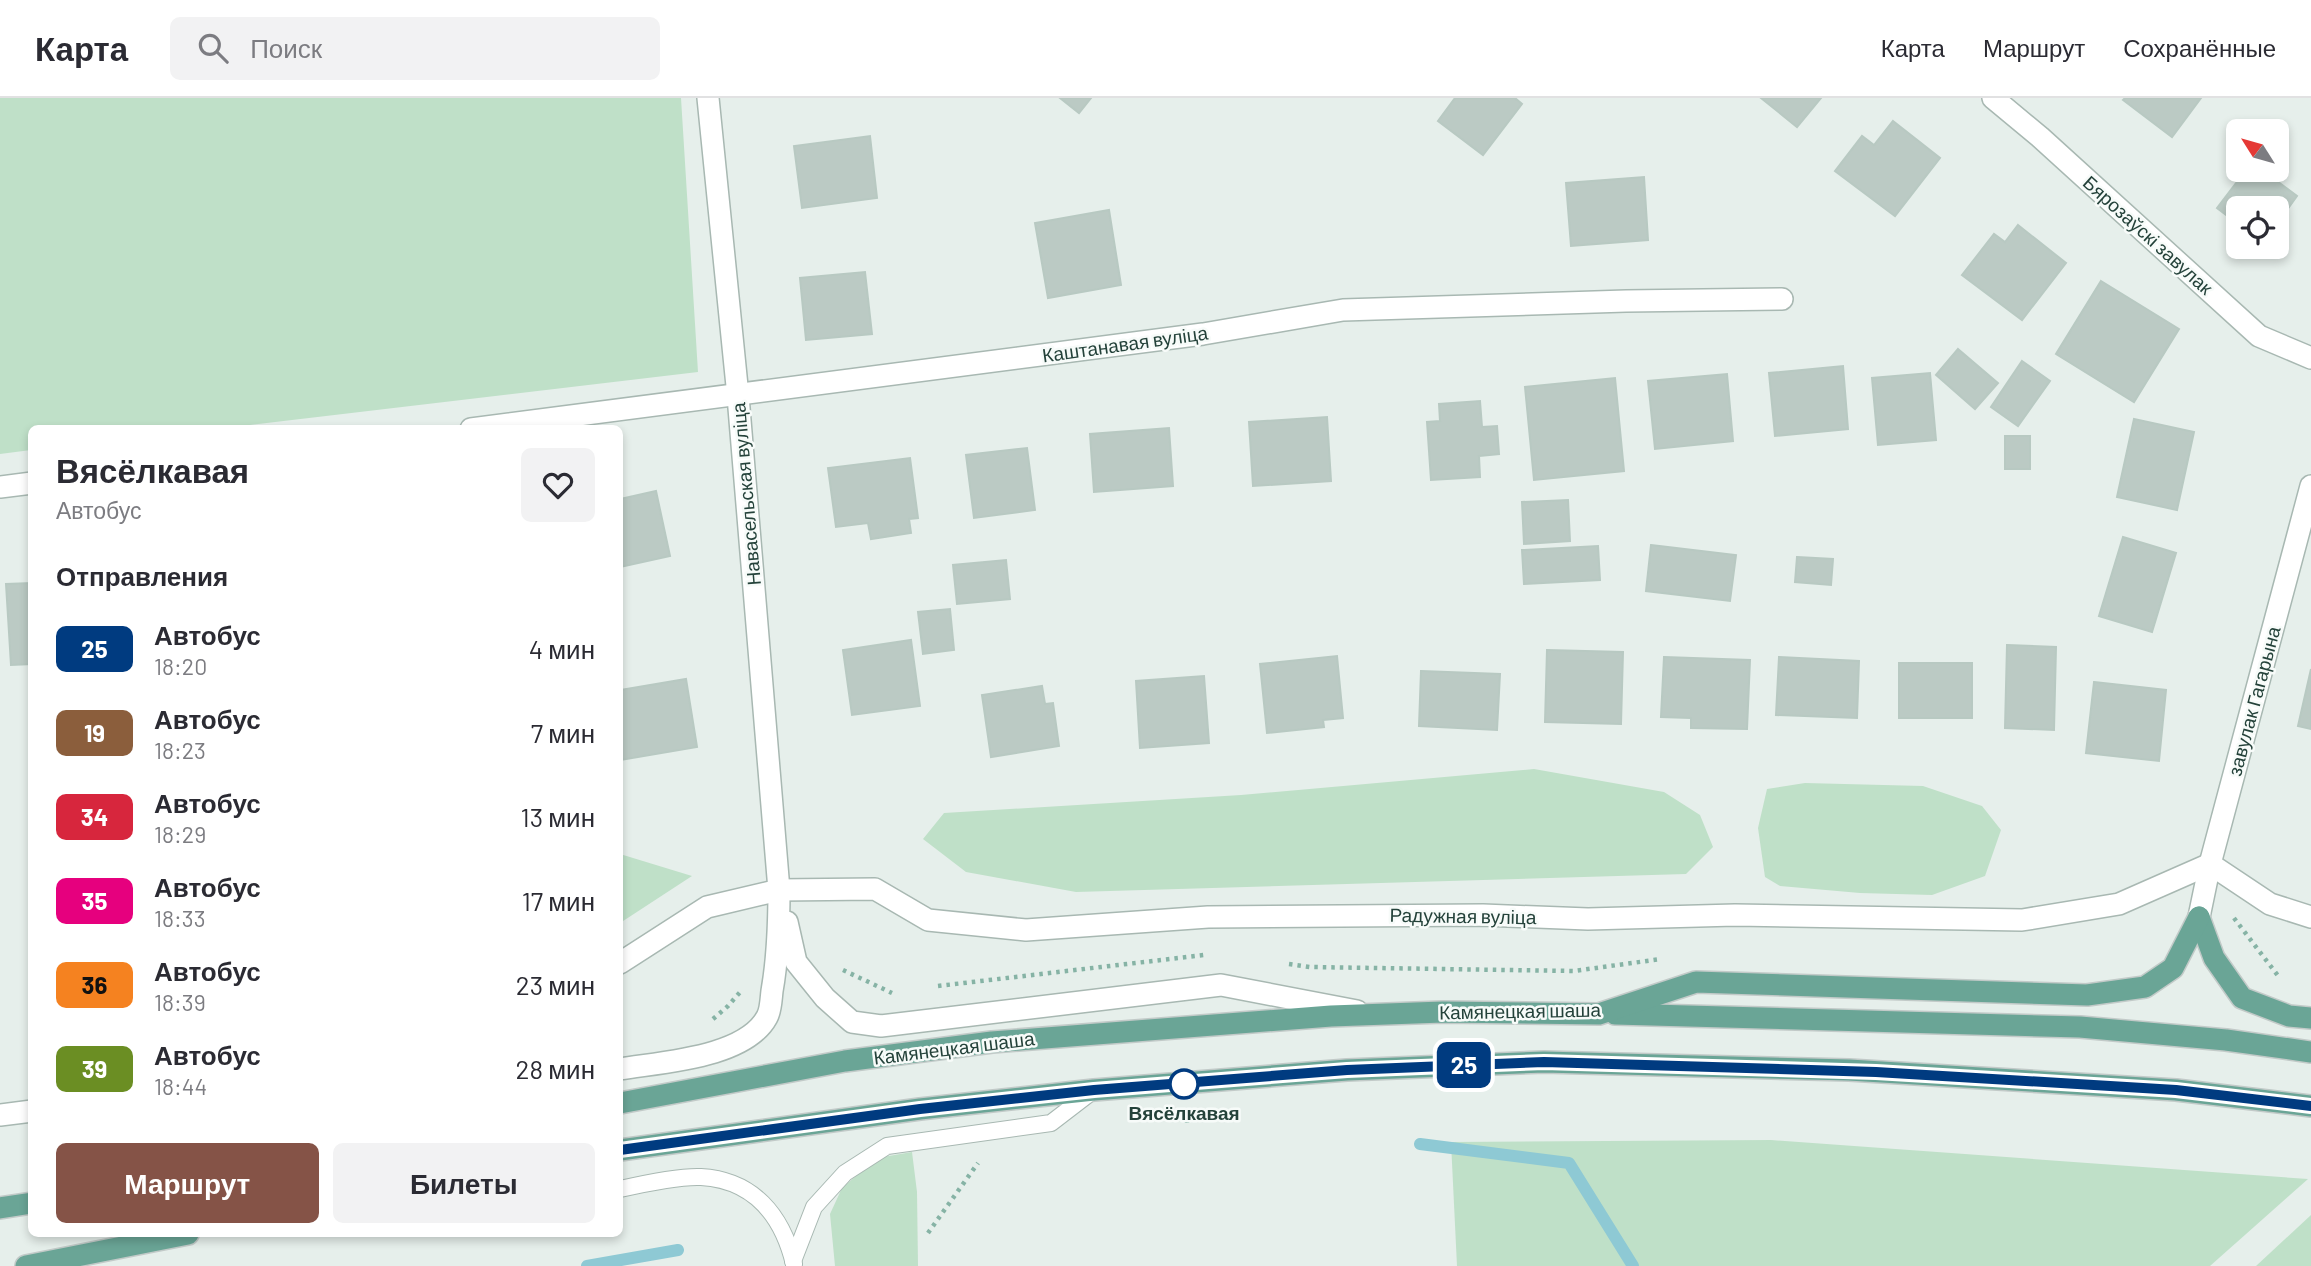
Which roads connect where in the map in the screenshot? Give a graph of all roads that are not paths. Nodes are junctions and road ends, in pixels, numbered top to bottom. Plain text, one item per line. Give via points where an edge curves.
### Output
1 (708, 98) edge
2 (1993, 98) edge
3 (1782, 299) dead end
4 (2311, 358) edge
5 (738, 396) junction
6 (503, 425) edge
7 (28, 483) edge
8 (0, 486) edge
9 (2311, 486) edge
10 (2210, 864) junction
11 (779, 890) junction
12 (2199, 914) junction
13 (2311, 917) edge
14 (623, 961) edge
15 (1374, 1014) junction
16 (1599, 1014) junction
17 (2311, 1018) edge
18 (2311, 1052) edge
19 (623, 1068) edge
20 (1094, 1090) junction
21 (623, 1101) edge
22 (2311, 1107) edge
23 (28, 1112) edge
24 (0, 1115) edge
25 (623, 1150) edge
26 (623, 1188) edge
27 (28, 1204) edge
28 (0, 1208) edge
29 (173, 1237) edge
30 (794, 1263) edge
31 (26, 1266) edge

1 - 5 street, Навасельская вуліца
2 - 4 street, Бярозаўскі завулак via 2259,336
3 - 5 street, Каштанавая вуліца via 1343,310 1203,334
5 - 6 street, Каштанавая вуліца
5 - 11 street, Навасельская вуліца
7 - 8 street
9 - 10 street, завулак Гагарына
10 - 11 street, Радужная вуліца via 2119,904 2022,920 1735,915 1208,917 1026,930 928,920 875,889
10 - 12 street, завулак Гагарына
10 - 13 street via 2270,904
11 - 14 street, Радужная вуліца via 707,907
11 - 15 street via 796,962 852,1022 881,1026 1221,985
11 - 19 street via 778,951 768,1016 756,1031 716,1052
12 - 16 main road, Камянецкая шаша via 2173,968 2145,987 2087,995 1696,982
12 - 17 main road via 2214,958 2242,998 2289,1016
15 - 16 main road, Камянецкая шаша
15 - 21 main road, Камянецкая шаша via 992,1042 845,1061
16 - 18 main road via 2080,1027
20 - 22 main road via 1347,1070 1544,1062 1876,1072 2176,1090
20 - 25 main road
20 - 30 lane via 1051,1123 887,1146 845,1173 814,1207
23 - 24 street
26 - 30 lane via 700,1177 737,1184 760,1199 776,1219
27 - 28 main road
29 - 31 main road

